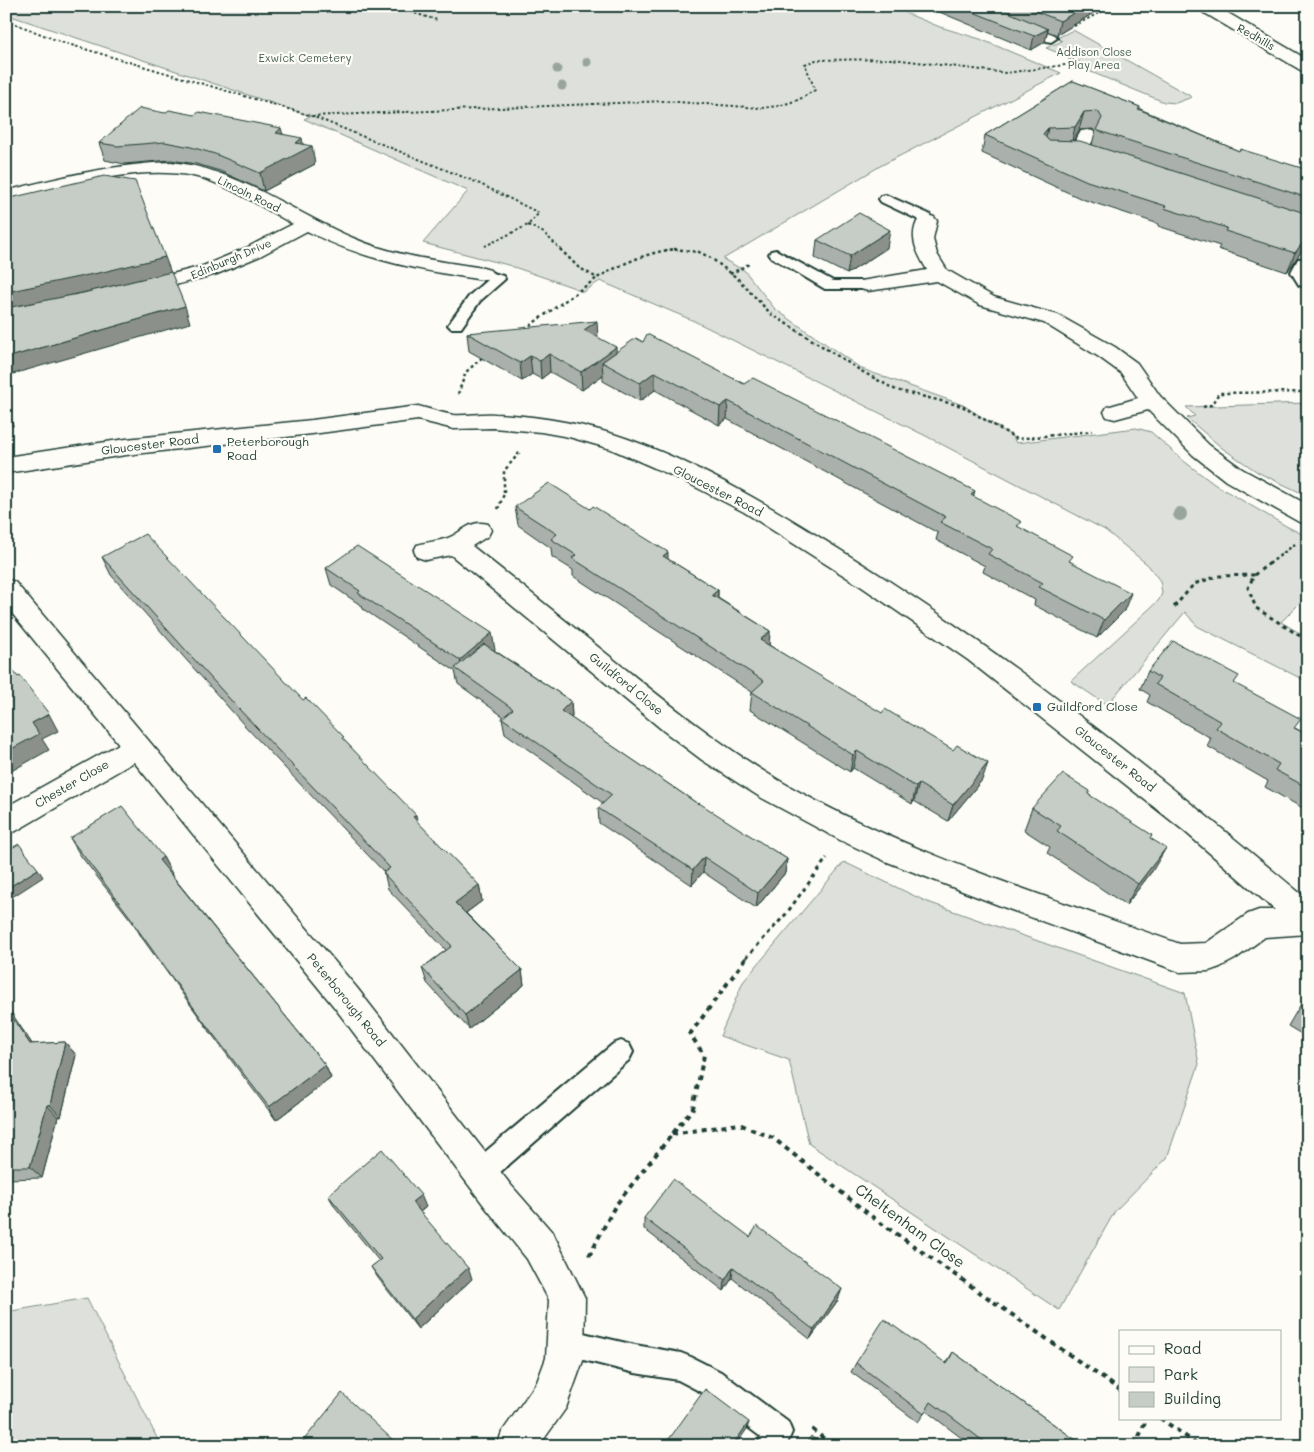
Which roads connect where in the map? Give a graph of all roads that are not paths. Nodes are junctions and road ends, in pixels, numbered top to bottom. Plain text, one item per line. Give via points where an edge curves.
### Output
1 (971, 6) edge
2 (1227, 6) edge
3 (1207, 8) edge
4 (1050, 38) dead end
5 (1308, 67) edge
6 (1087, 135) dead end
7 (1124, 167) edge
8 (6, 197) edge
9 (886, 198) dead end
10 (927, 221) joint
11 (307, 224) junction
12 (776, 254) dead end
13 (1308, 262) edge
14 (483, 274) joint
15 (940, 274) junction
16 (1308, 284) edge
17 (868, 285) joint
18 (122, 293) edge
19 (456, 325) dead end
20 (1152, 402) junction
21 (1115, 412) road end
22 (6, 465) edge
23 (1308, 516) edge
24 (479, 530) road end
25 (455, 545) junction
26 (426, 551) dead end
27 (6, 588) edge
28 (138, 746) junction
29 (6, 822) edge
30 (1308, 920) edge
31 (622, 1052) dead end
32 (481, 1172) junction
33 (566, 1343) junction
34 (516, 1446) edge
35 (771, 1446) edge

1 - 4 lane
2 - 3 street
3 - 5 street, Redhills
6 - 7 street via 1068,152
8 - 11 street, Lincoln Road via 116,173 180,169 206,173
9 - 10 lane
10 - 15 street via 923,238 927,254
11 - 14 street, Lincoln Road via 378,255
11 - 18 street, Edinburgh Drive via 219,267
12 - 17 lane via 830,286
13 - 16 lane via 1303,262 1298,272
14 - 19 lane via 498,279 475,298
15 - 17 street
15 - 20 street via 981,306 1051,320 1107,352 1129,368
20 - 21 street
20 - 23 street via 1195,444 1234,475
22 - 30 street, Gloucester Road via 126,447 418,413 454,422 493,420 541,425 618,444 688,473 752,506 978,653 1193,821
24 - 25 street
25 - 26 street
25 - 30 street, Guildford Close via 712,752 770,789 850,831 949,873 1180,958 1209,957 1259,924
27 - 28 street, Peterborough Road
28 - 29 street, Chester Close
28 - 32 street, Peterborough Road via 346,998
31 - 32 lane
32 - 33 street, Peterborough Road via 540,1246 567,1298
33 - 34 street, Peterborough Road via 565,1358 552,1394
33 - 35 lane via 689,1370 711,1382 778,1432

